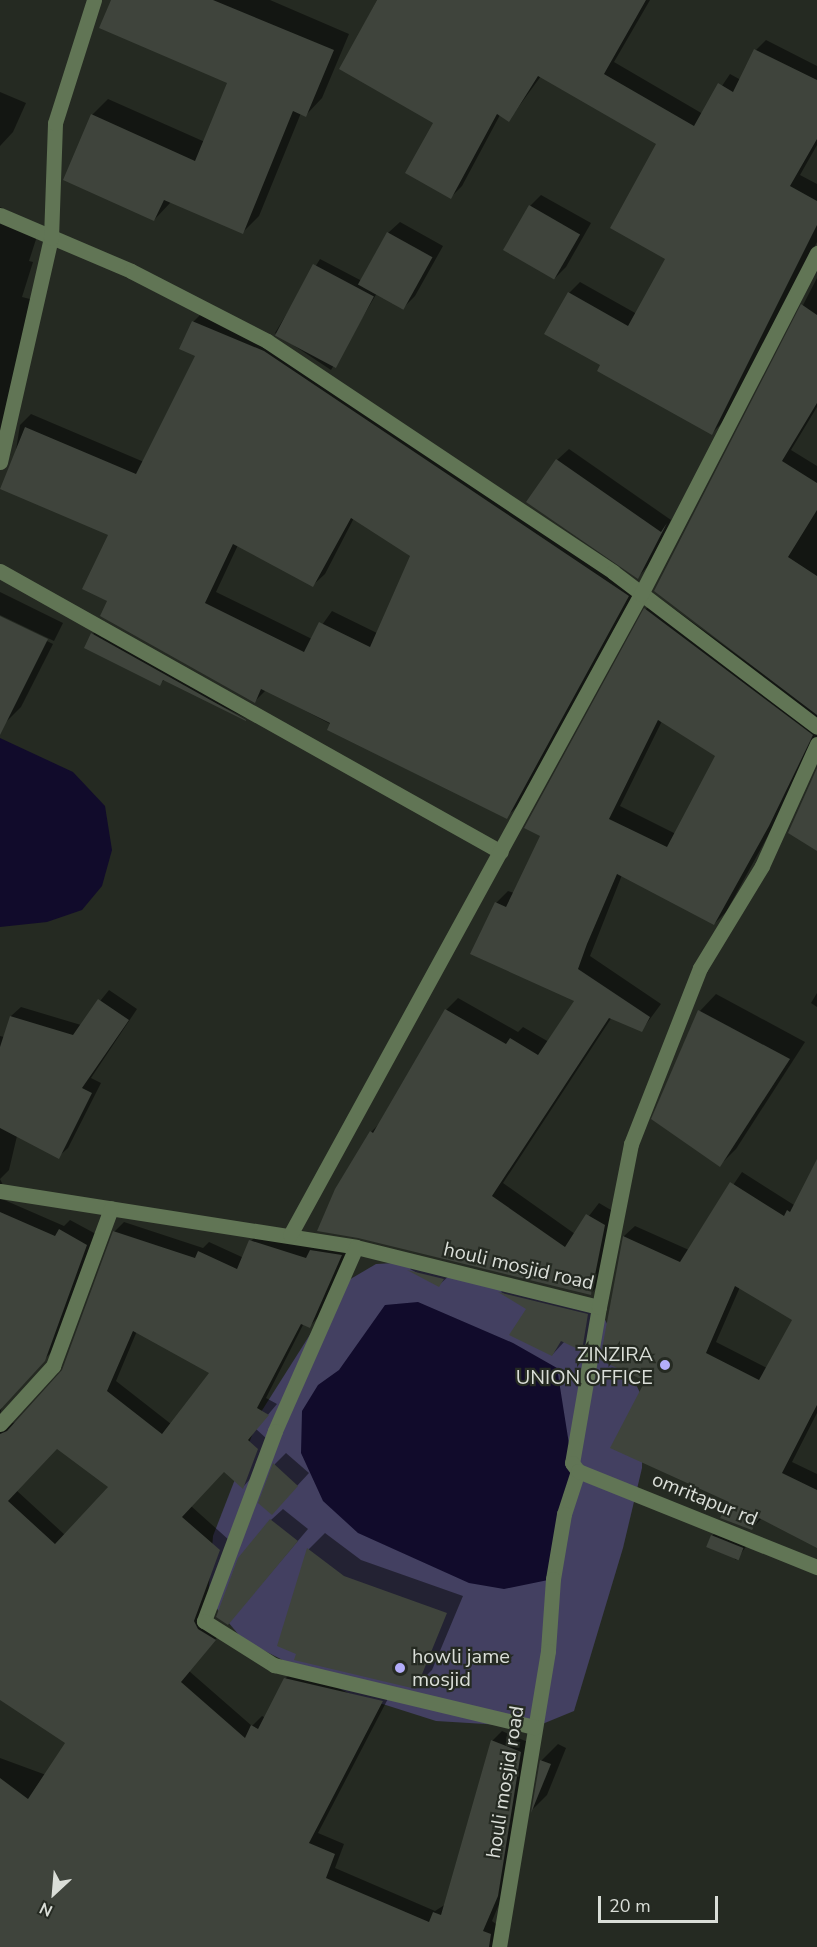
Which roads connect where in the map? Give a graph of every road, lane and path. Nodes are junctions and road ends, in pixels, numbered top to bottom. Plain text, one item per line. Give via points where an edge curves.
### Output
1 (94, 0) edge
2 (0, 215) edge
3 (51, 238) junction
4 (817, 253) edge
5 (0, 462) edge
6 (0, 571) edge
7 (641, 594) junction
8 (817, 727) edge
9 (817, 744) edge
10 (501, 852) junction
11 (0, 1191) edge
12 (111, 1208) junction
13 (290, 1235) junction
14 (356, 1247) junction
15 (599, 1307) junction
16 (0, 1424) edge
17 (578, 1471) junction
18 (817, 1567) edge
19 (535, 1727) junction
20 (499, 1947) edge

1 - 3 street via 55,123
2 - 3 street
3 - 5 street
3 - 7 street via 131,271 267,341 418,438
4 - 7 street
6 - 10 street
7 - 8 street
7 - 10 street
9 - 15 street via 762,866 700,968 631,1144
10 - 13 street
11 - 12 street, houli mosjid road
12 - 13 street, houli mosjid road
12 - 16 street via 53,1366
13 - 14 street, houli mosjid road
14 - 15 street, houli mosjid road
14 - 19 street via 275,1431 204,1621 274,1665
15 - 17 street, houli mosjid road via 572,1463
17 - 18 street, omritapur rd
17 - 19 street, houli mosjid road via 562,1525
19 - 20 street, houli mosjid road

